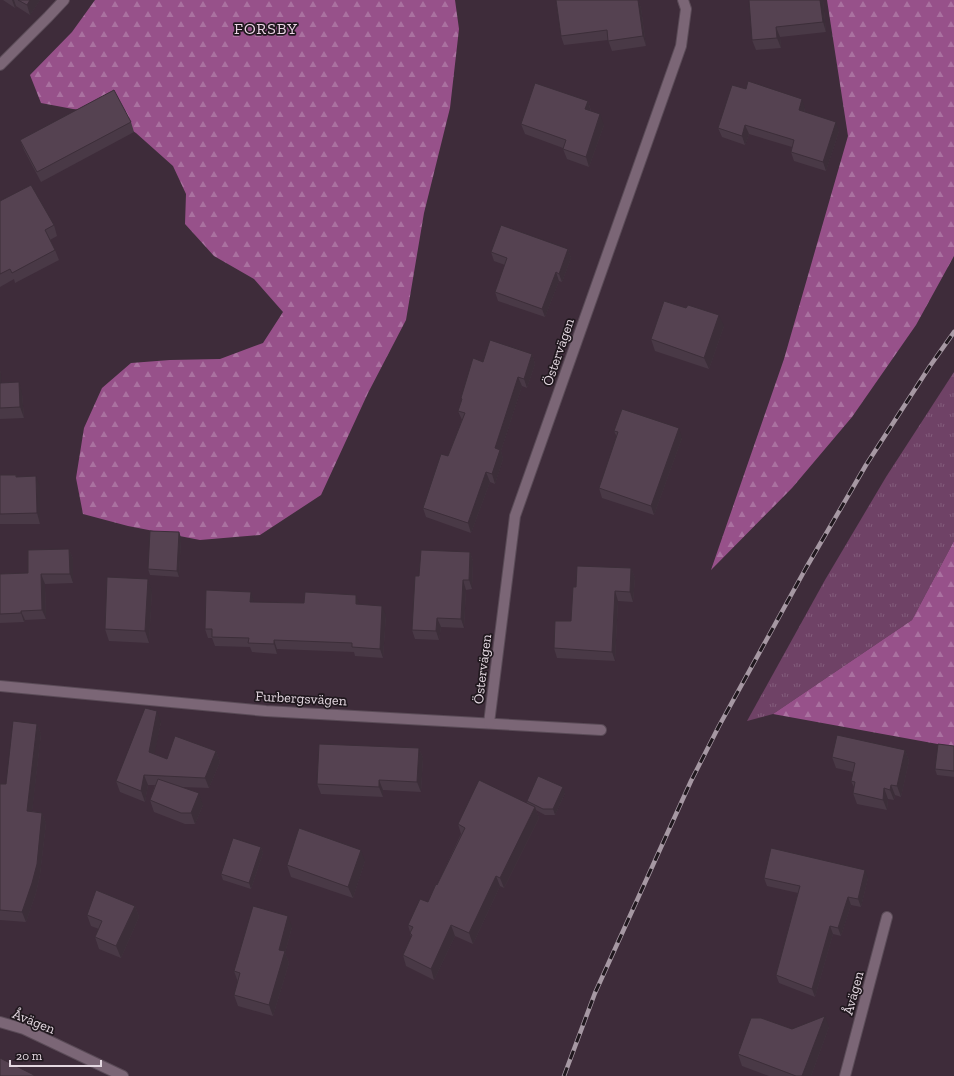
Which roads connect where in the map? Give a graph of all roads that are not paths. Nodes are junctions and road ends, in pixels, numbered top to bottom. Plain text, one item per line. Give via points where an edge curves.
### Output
1 (64, 0) edge
2 (683, 0) edge
3 (0, 65) edge
4 (0, 686) edge
5 (489, 723) junction
6 (601, 730) dead end
7 (888, 917) dead end
8 (0, 1022) edge
9 (124, 1076) edge
10 (845, 1076) edge

1 - 3 street
2 - 5 street, Östervägen via 686,9 680,46 515,516
4 - 5 street, Furbergsvägen via 266,711
5 - 6 street, Furbergsvägen
7 - 10 street, Åvägen
8 - 9 street, Åvägen via 24,1029

